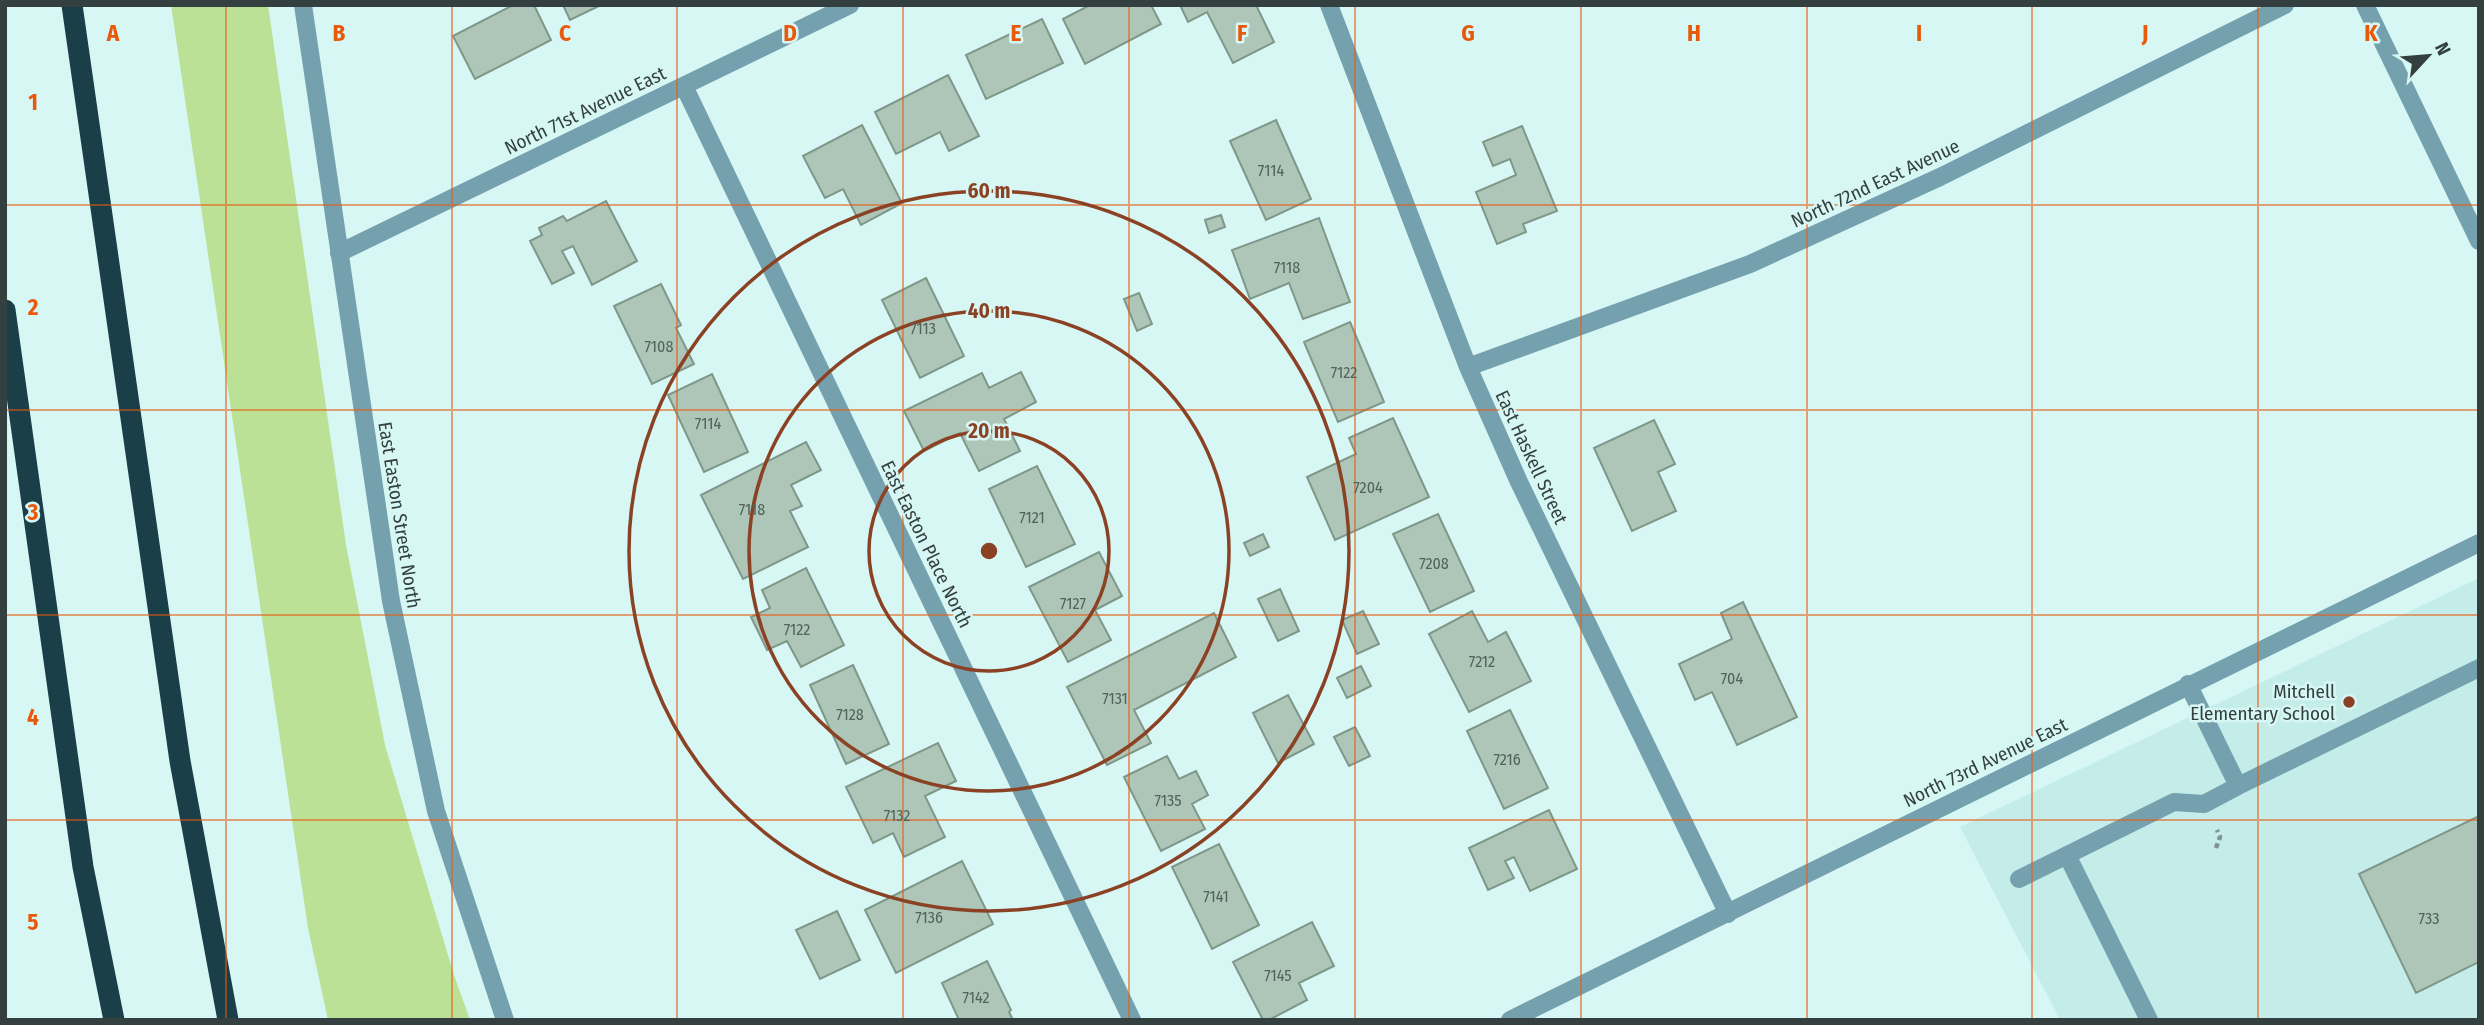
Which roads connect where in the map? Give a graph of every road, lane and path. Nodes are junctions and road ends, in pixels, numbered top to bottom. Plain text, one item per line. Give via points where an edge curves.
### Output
1 (72, 5) edge
2 (303, 5) edge
3 (850, 5) edge
4 (1329, 5) edge
5 (2284, 5) edge
6 (2365, 5) edge
7 (684, 86) junction
8 (2479, 241) edge
9 (339, 253) junction
10 (5, 310) edge
11 (1468, 367) junction
12 (2479, 542) edge
13 (2479, 668) edge
14 (2188, 684) junction
15 (2238, 786) junction
16 (2220, 837) dead end
17 (2216, 848) dead end
18 (2067, 855) junction
19 (2019, 879) dead end
20 (1728, 914) junction
21 (114, 1020) edge
22 (228, 1020) edge
23 (505, 1020) edge
24 (1132, 1020) edge
25 (1510, 1020) edge
26 (2149, 1020) edge

1 - 22 highway via 180,761
2 - 9 street, East Easton Street North
3 - 7 street, North 71st Avenue East
4 - 11 street, East Haskell Street
5 - 11 street, North 72nd East Avenue via 1940,177 1750,264
6 - 8 street
7 - 9 street, North 71st Avenue East
7 - 24 street, East Easton Place North
9 - 23 street, East Easton Street North via 391,601 436,811
10 - 21 highway via 83,867
11 - 20 street, East Haskell Street
12 - 14 street, North 73rd Avenue East
13 - 15 street
14 - 15 street
14 - 20 street, North 73rd Avenue East
15 - 18 street via 2204,804 2175,802
16 - 17 path
18 - 19 street
18 - 26 street
20 - 25 street, North 73rd Avenue East

